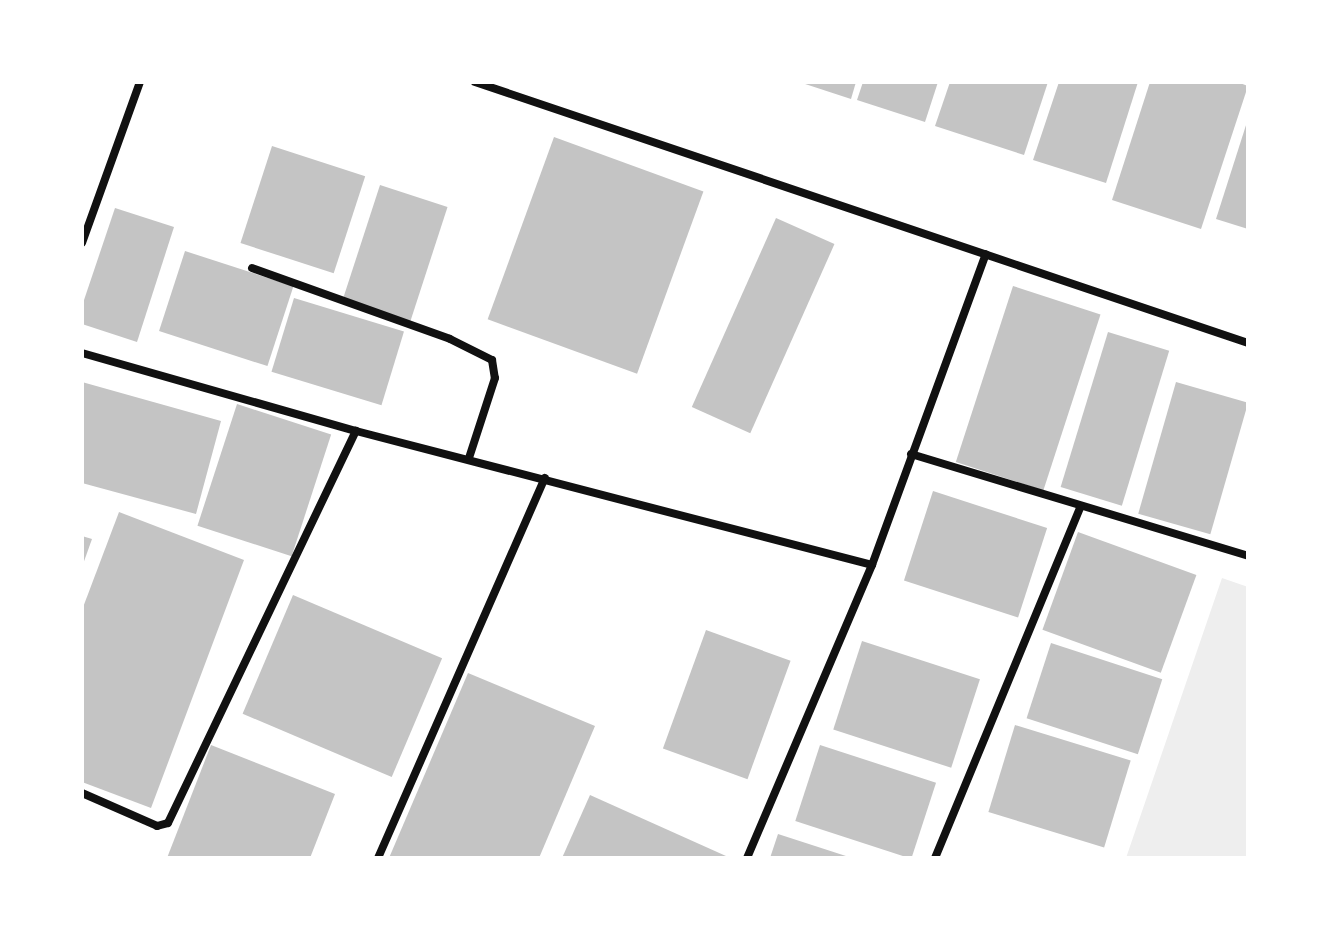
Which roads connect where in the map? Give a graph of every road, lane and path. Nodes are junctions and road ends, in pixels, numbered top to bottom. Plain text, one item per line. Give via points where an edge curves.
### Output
1 (140, 82) edge
2 (475, 82) edge
3 (82, 243) edge
4 (986, 254) junction
5 (252, 268) dead end
6 (1248, 343) edge
7 (82, 353) edge
8 (356, 431) junction
9 (911, 454) junction
10 (469, 458) junction
11 (545, 478) junction
12 (1081, 506) junction
13 (1248, 556) edge
14 (872, 565) junction
15 (82, 793) edge
16 (378, 858) edge
17 (747, 858) edge
18 (935, 858) edge

1 - 3 street
2 - 4 street
4 - 6 street
4 - 9 street
5 - 10 street via 450,339 492,360 495,378
7 - 8 street
8 - 10 street
8 - 15 street via 168,823 157,826
9 - 12 street
9 - 14 street
10 - 11 street
11 - 14 street
11 - 16 street
12 - 13 street
12 - 18 street
14 - 17 street

